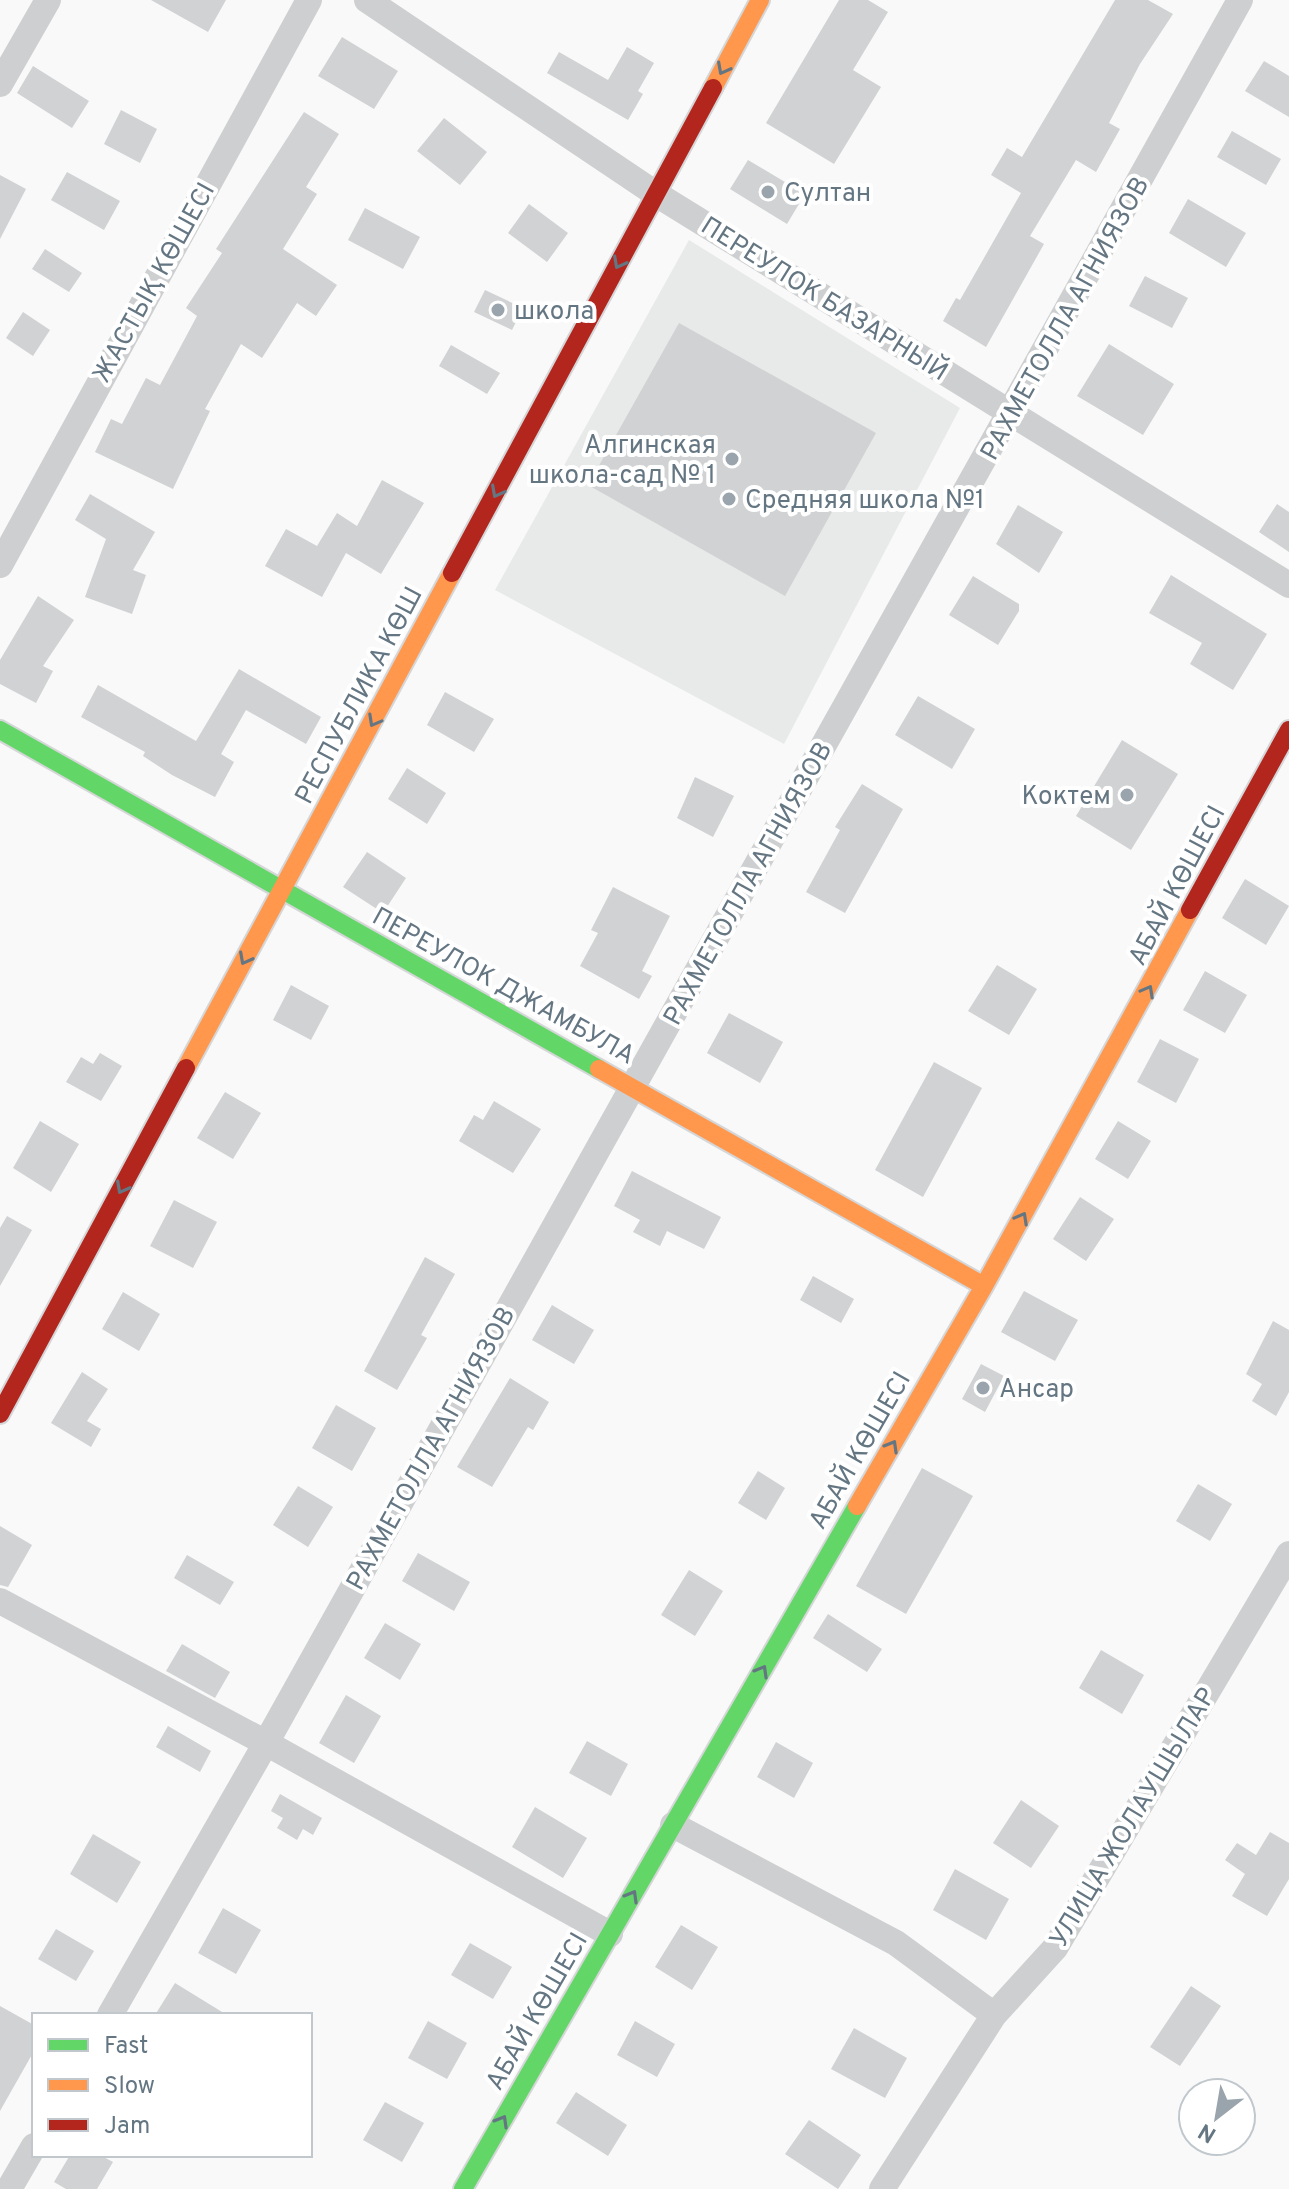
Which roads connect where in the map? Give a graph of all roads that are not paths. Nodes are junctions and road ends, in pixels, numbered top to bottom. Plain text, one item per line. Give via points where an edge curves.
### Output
1 (48, 0) edge
2 (309, 0) edge
3 (367, 0) edge
4 (760, 0) edge
5 (1240, 0) edge
6 (0, 84) edge
7 (656, 194) junction
8 (1011, 414) junction
9 (0, 565) edge
10 (1289, 585) edge
11 (0, 730) edge
12 (1289, 730) edge
13 (282, 890) junction
14 (632, 1087) junction
15 (984, 1286) junction
16 (0, 1414) edge
17 (1289, 1554) edge
18 (0, 1601) edge
19 (266, 1743) junction
20 (673, 1825) junction
21 (610, 1934) junction
22 (111, 2013) edge
23 (994, 2015) junction
24 (32, 2149) edge
25 (9, 2189) edge
26 (463, 2189) edge
27 (882, 2189) edge

1 - 6 street
2 - 9 street, ЖАСТЫҚ КӨШЕСІ
3 - 7 street, ПЕРЕУЛОК БАЗАРНЫЙ
4 -> 7 main road, РЕСПУБЛИКА КӨШ
5 - 8 street, РАХМЕТОЛЛА АГНИЯЗОВ
7 - 8 street, ПЕРЕУЛОК БАЗАРНЫЙ
7 -> 13 main road, РЕСПУБЛИКА КӨШ
8 - 10 street, ПЕРЕУЛОК БАЗАРНЫЙ
8 - 14 street, РАХМЕТОЛЛА АГНИЯЗОВ
11 - 13 main road, ПЕРЕУЛОК ДЖАМБУЛА
15 -> 12 main road, АБАЙ КӨШЕСІ
13 - 14 main road, ПЕРЕУЛОК ДЖАМБУЛА
13 -> 16 main road, РЕСПУБЛИКА КӨШ
14 - 15 main road, ПЕРЕУЛОК ДЖАМБУЛА
14 - 19 street, РАХМЕТОЛЛА АГНИЯЗОВ
20 -> 15 main road, АБАЙ КӨШЕСІ
17 - 23 street, УЛИЦА ЖОЛАУШЫЛАР via 1055,1948
18 - 19 street
19 - 21 street
19 - 22 street, РАХМЕТОЛЛА АГНИЯЗОВ
21 -> 20 main road, АБАЙ КӨШЕСІ
20 - 23 street via 896,1943
26 -> 21 main road, АБАЙ КӨШЕСІ
23 - 27 street, УЛИЦА ЖОЛАУШЫЛАР
24 - 25 street

